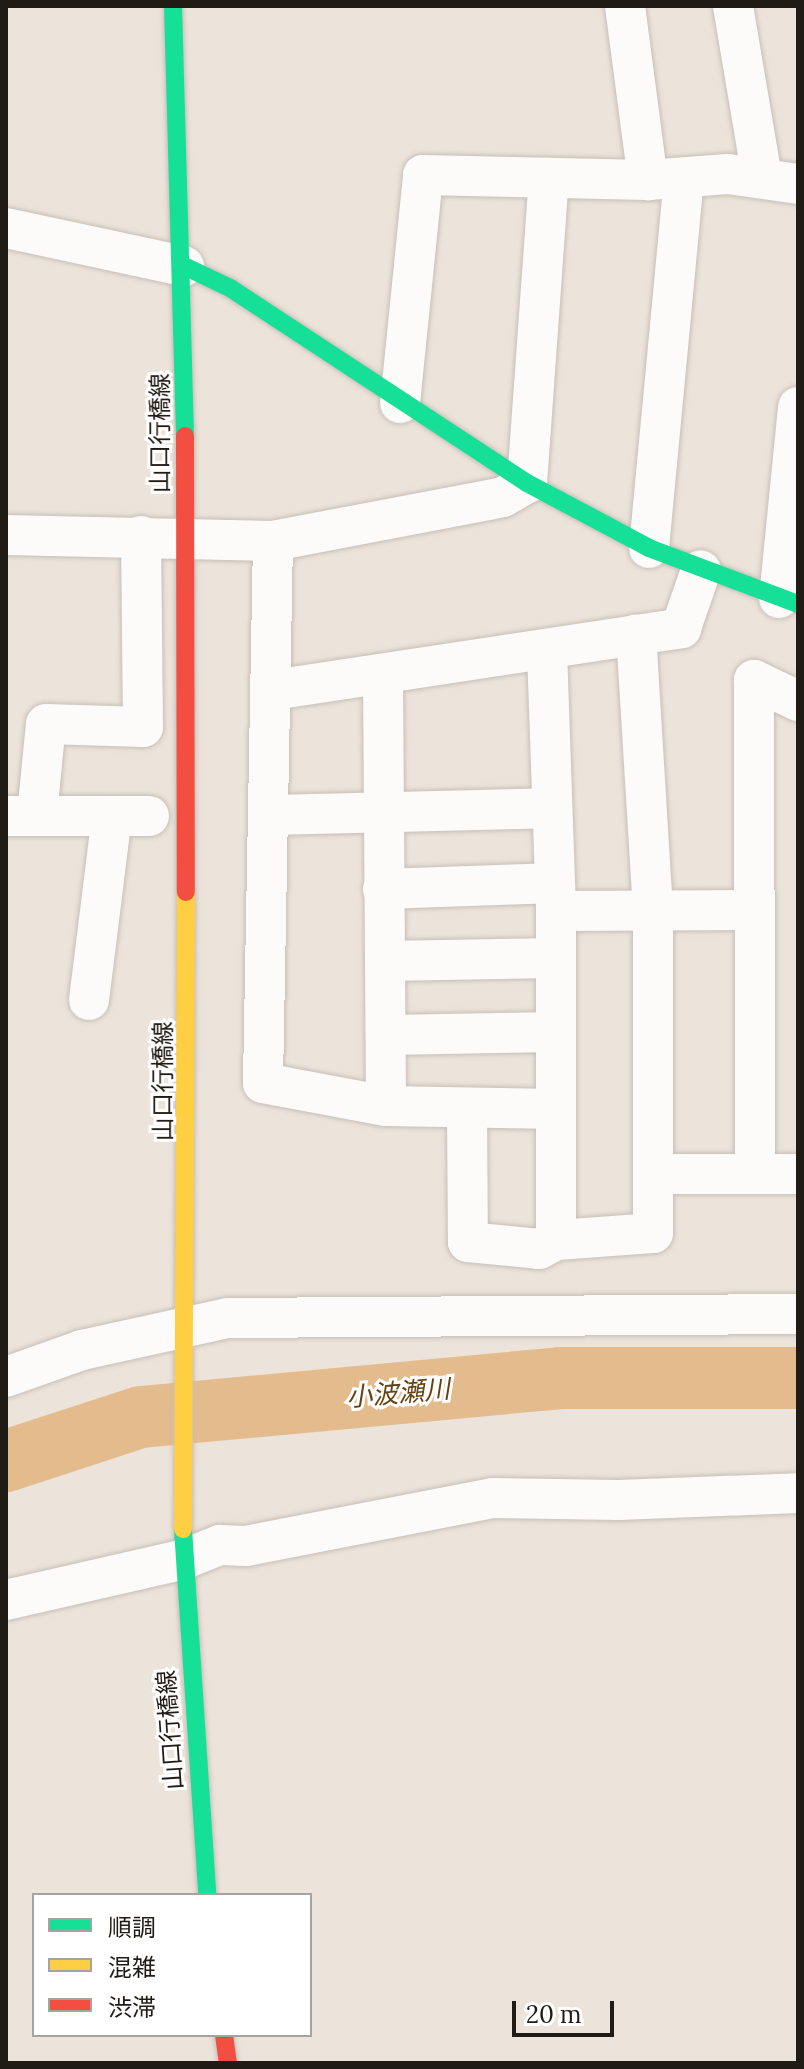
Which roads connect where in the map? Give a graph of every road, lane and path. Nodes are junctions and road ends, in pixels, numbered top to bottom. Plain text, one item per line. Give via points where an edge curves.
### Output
1 (173, 6) edge
2 (625, 6) edge
3 (733, 6) edge
4 (549, 178) junction
5 (666, 179) junction
6 (780, 180) edge
7 (6, 228) edge
8 (184, 266) junction
9 (400, 403) junction
10 (798, 407) edge
11 (527, 483) junction
12 (6, 535) edge
13 (141, 536) junction
14 (185, 538) junction
15 (273, 541) junction
16 (649, 548) junction
17 (701, 570) junction
18 (789, 601) edge
19 (636, 635) junction
20 (547, 651) junction
21 (383, 676) junction
22 (273, 690) junction
23 (798, 701) edge
24 (552, 808) junction
25 (382, 811) junction
26 (21, 815) edge
27 (272, 815) junction
28 (383, 889) junction
29 (556, 897) junction
30 (753, 910) junction
31 (653, 911) junction
32 (555, 958) junction
33 (385, 961) junction
34 (89, 1000) dead end
35 (556, 1032) junction
36 (386, 1035) junction
37 (386, 1106) junction
38 (556, 1109) junction
39 (467, 1110) junction
40 (655, 1174) junction
41 (755, 1174) junction
42 (798, 1174) edge
43 (556, 1240) junction
44 (798, 1314) edge
45 (187, 1338) junction
46 (6, 1377) edge
47 (798, 1493) edge
48 (184, 1546) junction
49 (6, 1600) edge
50 (207, 1893) edge
51 (224, 2037) edge
52 (228, 2063) edge

1 - 8 main road, 山口行橋線
2 - 5 street
3 - 6 street
4 - 5 street
4 - 9 street via 423,175
4 - 11 street
5 - 6 street
5 - 16 street
7 - 8 street
8 - 9 main road via 230,288
8 - 14 main road, 山口行橋線
9 - 11 main road
10 - 18 street
11 - 15 street via 503,497
11 - 16 main road
12 - 13 street
13 - 14 street
13 - 26 street via 143,727 46,724
14 - 15 street
14 - 45 main road, 山口行橋線
15 - 22 street
16 - 17 main road
17 - 18 main road
17 - 19 street via 681,628
19 - 20 street
19 - 31 street
20 - 21 street
20 - 24 street
21 - 22 street
21 - 25 street
22 - 27 street
23 - 30 street via 754,680
24 - 25 street
24 - 29 street
25 - 27 street
25 - 28 street
26 - 34 street via 131,816
27 - 37 street via 263,1083
28 - 29 street
28 - 33 street
29 - 31 street
29 - 32 street
30 - 31 street
30 - 41 street
31 - 40 street
32 - 33 street
32 - 35 street
33 - 36 street
35 - 36 street
35 - 38 street
36 - 37 street
37 - 39 street
38 - 39 street
38 - 43 street
39 - 43 street via 468,1242 539,1249
40 - 41 street
40 - 43 street via 653,1233
41 - 42 street
44 - 45 street via 324,1314
45 - 46 street via 82,1350
45 - 48 main road, 山口行橋線
47 - 48 street via 619,1500 493,1498 246,1546
48 - 49 street
48 - 50 main road, 山口行橋線
51 - 52 main road

